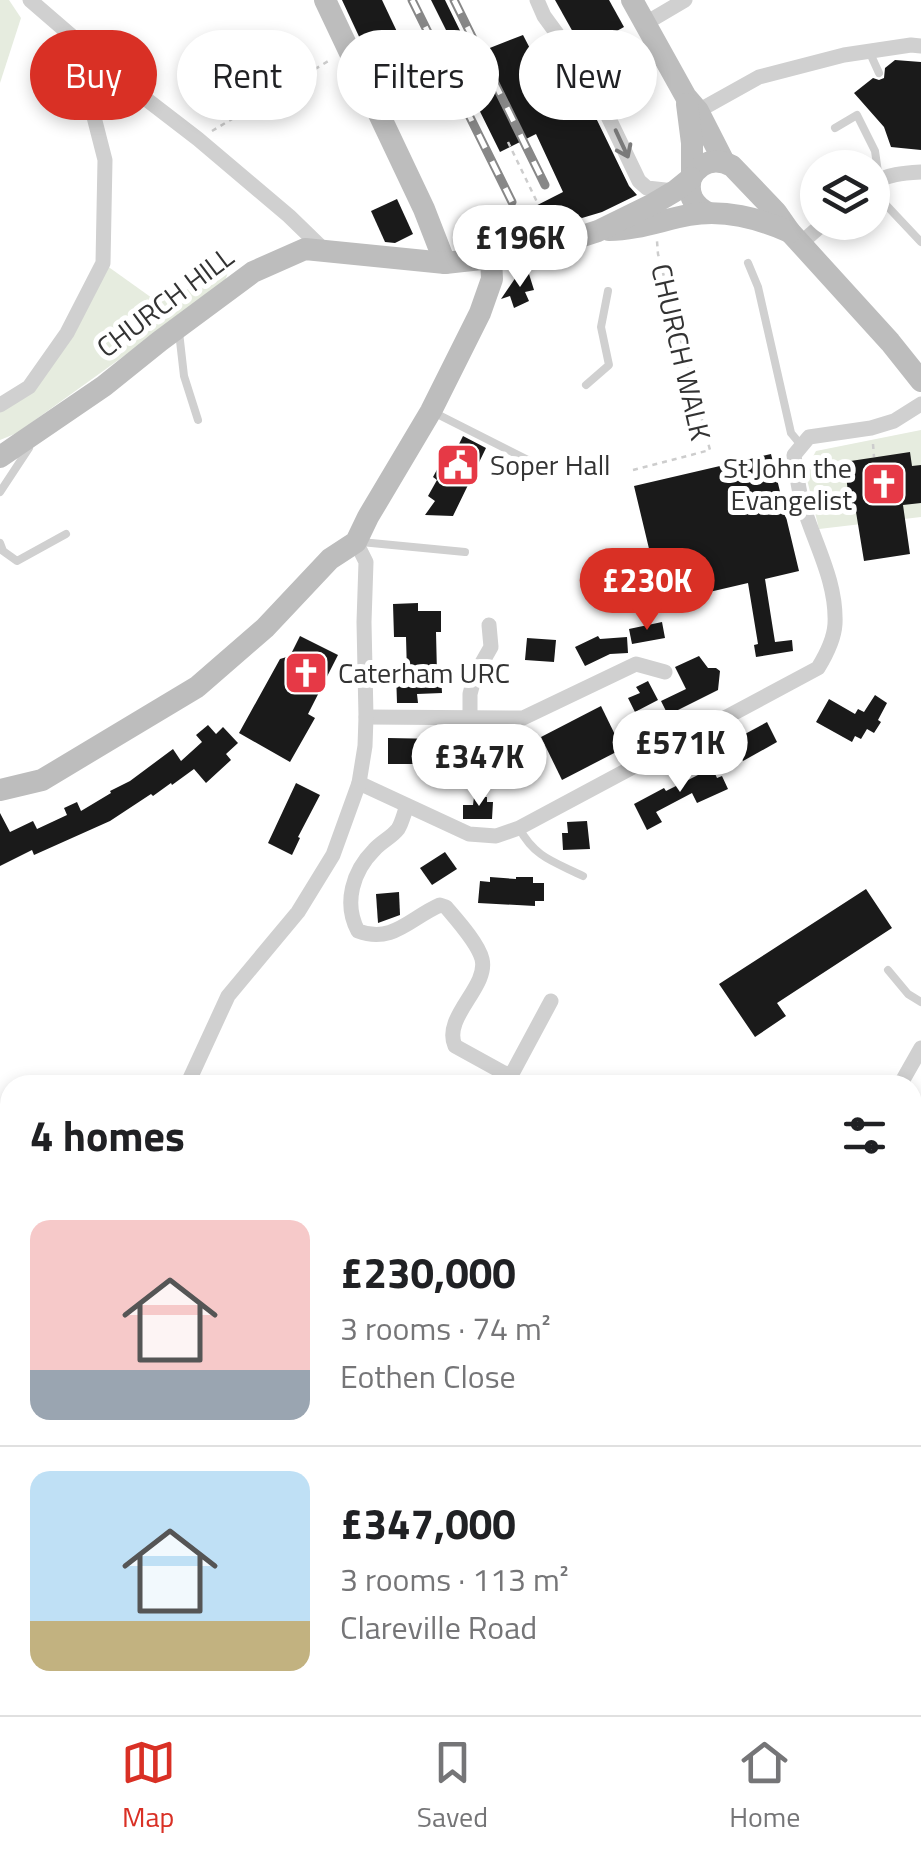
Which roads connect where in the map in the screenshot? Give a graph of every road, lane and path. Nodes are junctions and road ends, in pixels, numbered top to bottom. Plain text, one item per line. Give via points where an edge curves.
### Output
1 (30, 0) edge
2 (325, 0) edge
3 (537, 0) edge
4 (632, 0) edge
5 (685, 0) edge
6 (646, 24) junction
7 (339, 30) edge
8 (921, 46) edge
9 (868, 52) junction
10 (337, 56) edge
11 (879, 73) dead end
12 (692, 104) junction
13 (94, 120) edge
14 (382, 120) edge
15 (834, 128) dead end
16 (198, 139) junction
17 (508, 142) dead end
18 (874, 150) edge
19 (732, 169) junction
20 (921, 172) edge
21 (890, 177) edge
22 (686, 181) junction
23 (538, 204) dead end
24 (890, 204) edge
25 (715, 213) junction
26 (664, 221) junction
27 (598, 230) junction
28 (800, 236) edge
29 (796, 238) junction
30 (921, 242) edge
31 (326, 252) junction
32 (491, 258) junction
33 (445, 262) junction
34 (748, 262) dead end
35 (608, 291) dead end
36 (178, 328) junction
37 (921, 381) edge
38 (586, 385) dead end
39 (921, 404) edge
40 (0, 406) edge
41 (430, 410) junction
42 (198, 420) dead end
43 (40, 432) junction
44 (873, 444) dead end
45 (801, 445) junction
46 (0, 457) edge
47 (874, 457) dead end
48 (534, 463) dead end
49 (633, 470) dead end
50 (0, 492) edge
51 (66, 534) dead end
52 (356, 542) junction
53 (0, 543) edge
54 (465, 552) dead end
55 (490, 625) dead end
56 (665, 672) dead end
57 (366, 717) junction
58 (470, 719) junction
59 (358, 784) junction
60 (0, 790) edge
61 (406, 806) junction
62 (520, 828) junction
63 (583, 876) dead end
64 (888, 970) dead end
65 (551, 1000) dead end
66 (921, 1002) edge
67 (921, 1048) edge
68 (192, 1075) edge
69 (906, 1075) edge

1 - 16 street
2 - 7 main road
3 -> 22 street via 590,79 638,182 647,188
4 - 6 main road
5 - 6 street
6 - 12 main road
8 - 9 street
9 - 11 lane
9 - 12 street via 759,77
10 - 16 path
12 - 19 main road
12 - 22 main road
13 - 40 street via 104,160 103,262 38,374
14 - 33 main road
15 - 18 lane via 857,115
16 - 31 street
17 - 23 path
19 - 22 main road via 718,160 702,164
19 - 25 main road via 741,196 730,210
19 - 29 main road
20 - 21 street
22 - 25 main road via 700,208
22 - 27 main road
24 - 30 lane
25 - 26 main road
25 - 29 main road via 744,216
26 - 27 main road
26 - 49 path, CHURCH WALK via 666,230 656,233 658,254 710,450
27 - 32 main road, CHURCH HILL via 527,254
28 - 29 street
29 - 37 main road
31 - 33 main road, CHURCH HILL
31 - 36 main road, CHURCH HILL via 305,249 253,272
32 - 33 main road, CHURCH HILL
32 - 41 main road via 490,290
34 - 45 lane via 791,433
35 - 38 lane via 600,328 609,365
36 - 42 lane
36 - 43 main road, CHURCH HILL
39 - 45 street via 894,421 809,437
41 - 48 lane
41 - 52 main road
43 - 46 main road, CHURCH HILL
43 - 50 lane
44 - 47 path
45 - 62 street via 794,455 802,502 833,598 835,628 818,668
51 - 53 lane via 16,561
52 - 54 lane
52 - 57 street via 366,562
52 - 60 main road via 197,687 42,780
55 - 58 street via 491,647 475,674
56 - 58 street via 636,664 523,718
57 - 58 street
57 - 59 street
59 - 61 street
59 - 68 street via 333,856 298,912 228,996
61 - 62 street via 469,834 496,836
61 - 65 street via 398,828 373,850 350,890 358,930 372,936 393,932 431,908 446,907 484,962 452,1042 504,1073 514,1070
62 - 63 lane via 535,852
64 - 66 lane
67 - 69 street

